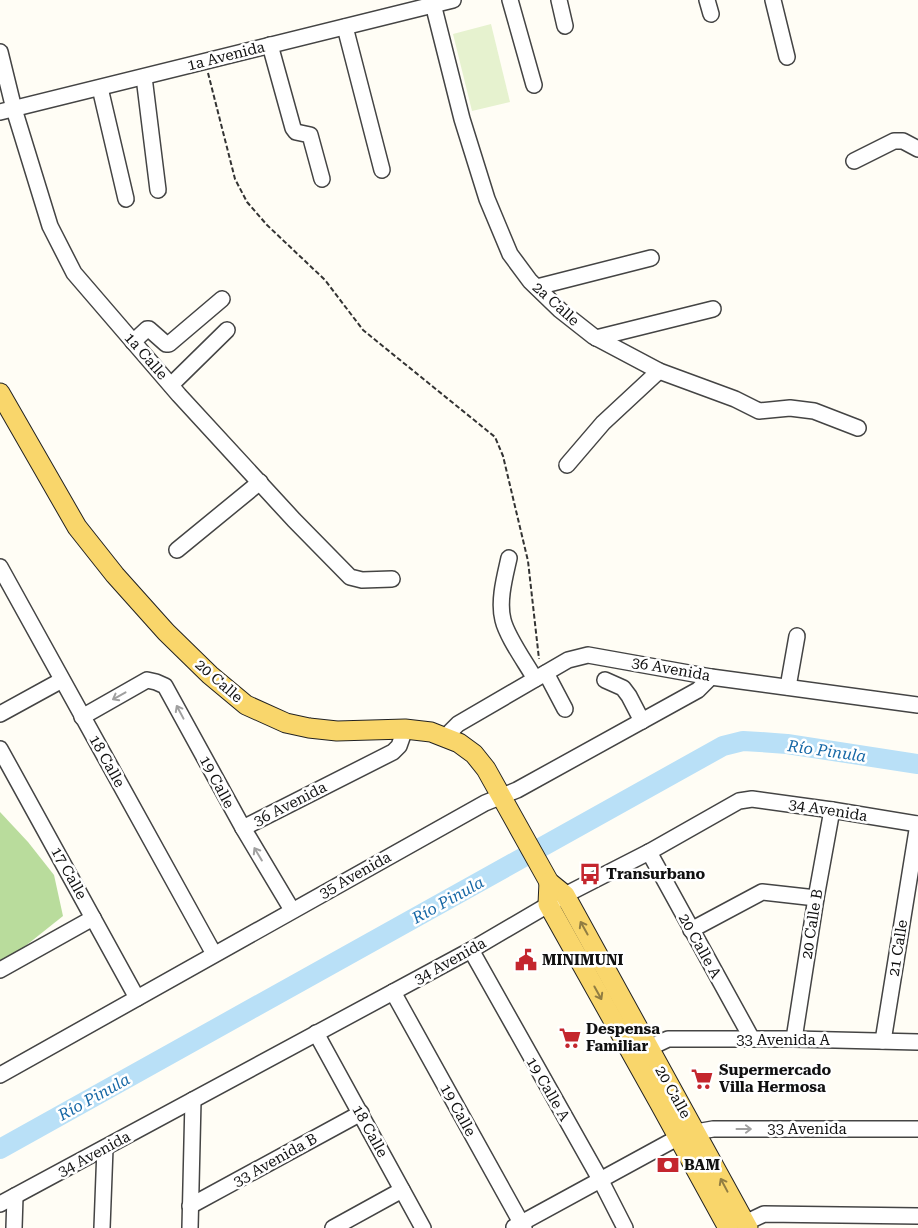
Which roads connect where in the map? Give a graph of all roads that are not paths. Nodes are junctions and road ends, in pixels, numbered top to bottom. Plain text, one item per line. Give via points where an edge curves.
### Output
1 (453, 0) edge
2 (510, 0) edge
3 (559, 0) edge
4 (773, 0) edge
5 (432, 2) edge
6 (565, 26) dead end
7 (345, 27) junction
8 (270, 45) junction
9 (0, 52) edge
10 (787, 57) dead end
11 (144, 76) junction
12 (534, 85) dead end
13 (100, 88) junction
14 (7, 111) edge
15 (918, 149) edge
16 (854, 161) dead end
17 (382, 170) dead end
18 (322, 179) dead end
19 (158, 190) dead end
20 (126, 199) dead end
21 (651, 258) dead end
22 (537, 288) junction
23 (222, 299) dead end
24 (713, 309) dead end
25 (227, 330) dead end
26 (596, 338) junction
27 (132, 342) junction
28 (659, 370) junction
29 (171, 385) junction
30 (0, 393) edge
31 (858, 428) dead end
32 (567, 464) dead end
33 (260, 482) junction
34 (177, 550) dead end
35 (509, 558) dead end
36 (0, 567) edge
37 (392, 579) dead end
38 (797, 636) dead end
39 (540, 676) junction
40 (711, 677) junction
41 (62, 680) junction
42 (605, 680) dead end
43 (788, 687) junction
44 (918, 705) edge
45 (565, 709) dead end
46 (0, 714) edge
47 (82, 717) junction
48 (642, 721) junction
49 (405, 729) junction
50 (448, 737) junction
51 (0, 749) edge
52 (501, 796) junction
53 (832, 810) junction
54 (918, 824) edge
55 (242, 828) junction
56 (649, 852) junction
57 (545, 876) junction
58 (565, 895) junction
59 (816, 898) junction
60 (548, 904) junction
61 (292, 910) junction
62 (93, 918) junction
63 (691, 930) junction
64 (470, 950) junction
65 (214, 954) junction
66 (0, 970) edge
67 (393, 992) junction
68 (137, 998) junction
69 (316, 1033) junction
70 (752, 1039) junction
71 (794, 1039) junction
72 (882, 1041) junction
73 (918, 1042) edge
74 (649, 1048) junction
75 (0, 1075) edge
76 (193, 1100) junction
77 (360, 1113) junction
78 (918, 1129) edge
79 (687, 1135) junction
80 (105, 1148) junction
81 (601, 1181) junction
82 (402, 1190) junction
83 (15, 1196) junction
84 (0, 1204) edge
85 (190, 1206) junction
86 (918, 1216) edge
87 (519, 1226) edge
88 (740, 1226) edge
89 (14, 1228) edge
90 (102, 1228) edge
91 (190, 1228) edge
92 (333, 1228) edge
93 (422, 1228) edge
94 (625, 1228) edge

1 - 5 street, 1a Avenida
2 - 12 street
3 - 6 street
4 - 10 street
5 - 7 street, 1a Avenida
5 - 22 street, 2a Calle via 462,119 487,198 510,254
7 - 8 street, 1a Avenida
7 - 17 street
8 - 11 street, 1a Avenida
8 - 18 street via 293,128 296,132 310,135
9 - 14 street, 1a Calle
11 - 13 street, 1a Avenida
11 - 19 street
13 - 14 street, 1a Avenida
13 - 20 street
14 - 27 street, 1a Calle via 50,226 74,273
15 - 16 street via 903,141 894,141
21 - 22 street
22 - 26 street, 2a Calle
23 - 27 street via 169,344 149,329
24 - 26 street
25 - 29 street
26 - 28 street, 2a Calle
27 - 29 street, 1a Calle
28 - 31 street, 2a Calle via 759,411 790,408 814,411
28 - 32 street via 603,423
29 - 33 street, 1a Calle
30 - 49 main road, 20 Calle via 78,526 115,575 166,632 246,705 286,723 309,728 337,731
33 - 34 street
33 - 37 street, 1a Calle via 350,577
35 - 39 street via 502,590 502,620
36 - 41 street, 18 Calle
38 - 43 street
39 - 40 street, 36 Avenida via 568,660 588,655
39 - 45 street
39 - 50 street, 36 Avenida via 458,724
40 - 43 street, 36 Avenida
40 - 48 street, 35 Avenida via 698,690
41 - 46 street
41 - 47 street, 18 Calle
42 - 48 street via 622,688
43 - 44 street, 36 Avenida
55 -> 47 street, 19 Calle via 168,690 147,680
47 - 65 street, 18 Calle
48 - 52 street, 35 Avenida
49 - 50 main road, 20 Calle
49 - 55 street, 36 Avenida via 399,746 393,752
50 - 52 main road, 20 Calle via 474,754
51 - 62 street, 17 Calle
52 - 57 main road, 20 Calle
52 - 61 street, 35 Avenida
53 - 54 street, 34 Avenida
53 - 56 street, 34 Avenida via 752,799 739,801
53 - 59 street, 20 Calle B
54 - 72 street, 21 Calle
61 -> 55 street, 19 Calle
56 - 58 street, 34 Avenida
56 - 63 street, 20 Calle A
57 - 58 main road, 20 Calle
57 - 60 main road
58 - 60 street, 34 Avenida
74 -> 58 main road, 20 Calle
59 - 63 street via 762,892
59 - 71 street, 20 Calle B
60 - 64 street, 34 Avenida
60 -> 79 main road, 20 Calle via 660,1104
61 - 65 street, 35 Avenida
62 - 66 street
62 - 68 street, 17 Calle
63 - 70 street, 20 Calle A
64 - 67 street, 34 Avenida
64 - 81 street, 19 Calle A
65 - 68 street, 35 Avenida
67 - 69 street, 34 Avenida
67 - 87 street, 19 Calle
68 - 75 street, 35 Avenida
69 - 76 street, 34 Avenida
69 - 77 street, 18 Calle
70 - 71 street, 33 Avenida A
70 - 74 street, 33 Avenida A via 668,1039
71 - 72 street, 33 Avenida A
72 - 73 street, 33 Avenida A
74 - 79 main road, 20 Calle
76 - 80 street, 34 Avenida
76 - 85 street
77 - 82 street, 18 Calle
77 - 85 street, 33 Avenida B
79 -> 78 street, 33 Avenida via 714,1128
79 - 81 street, 33 Avenida
79 - 88 main road, 20 Calle
80 - 83 street, 34 Avenida
80 - 90 street
81 - 87 street, 33 Avenida
81 - 94 street, 19 Calle A
82 - 92 street
82 - 93 street, 18 Calle
83 - 84 street, 34 Avenida
83 - 89 street
85 - 91 street
86 - 88 street via 764,1214

